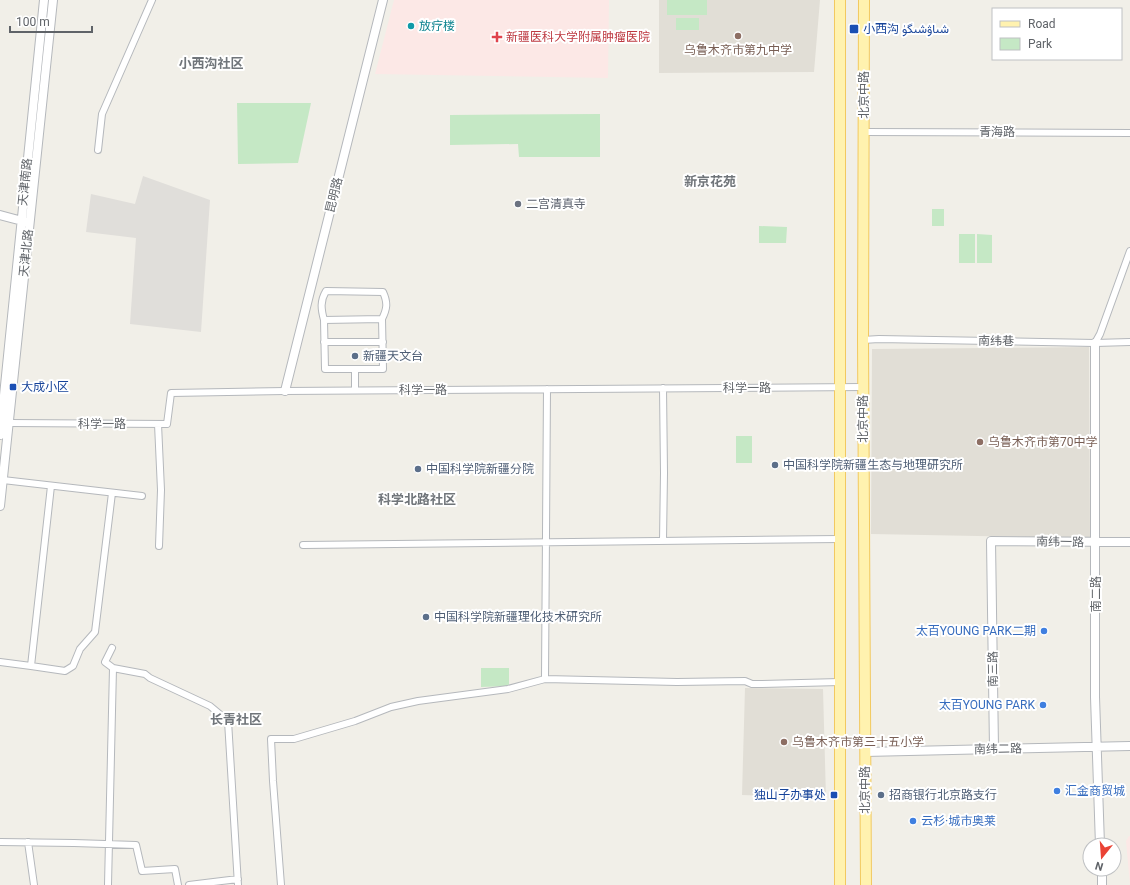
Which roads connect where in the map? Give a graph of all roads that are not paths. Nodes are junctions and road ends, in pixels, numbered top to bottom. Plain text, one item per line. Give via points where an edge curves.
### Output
1 (44, 0) edge
2 (54, 0) edge
3 (152, 0) edge
4 (383, 0) edge
5 (840, 0) edge
6 (864, 0) edge
7 (864, 132) junction
8 (1130, 133) edge
9 (98, 150) dead end
10 (0, 215) edge
11 (25, 222) junction
12 (1130, 251) edge
13 (382, 319) junction
14 (324, 320) junction
15 (863, 340) junction
16 (324, 342) junction
17 (383, 342) junction
18 (1130, 342) edge
19 (1095, 343) junction
20 (13, 348) junction
21 (355, 369) junction
22 (840, 387) junction
23 (863, 387) junction
24 (663, 388) junction
25 (547, 389) junction
26 (355, 390) junction
27 (285, 391) junction
28 (9, 423) junction
29 (158, 424) junction
30 (0, 434) edge
31 (3, 480) junction
32 (51, 486) junction
33 (112, 493) junction
34 (142, 496) dead end
35 (0, 501) edge
36 (840, 539) junction
37 (663, 541) junction
38 (991, 541) joint
39 (545, 542) junction
40 (1130, 542) edge
41 (1096, 543) junction
42 (303, 545) dead end
43 (159, 546) dead end
44 (112, 648) dead end
45 (0, 662) edge
46 (31, 666) junction
47 (113, 668) junction
48 (545, 679) junction
49 (840, 682) junction
50 (1130, 746) edge
51 (1097, 747) junction
52 (994, 749) junction
53 (865, 752) junction
54 (1100, 837) edge
55 (0, 842) edge
56 (28, 842) junction
57 (109, 844) junction
58 (238, 882) edge
59 (34, 885) edge
60 (108, 885) edge
61 (178, 885) edge
62 (189, 885) edge
63 (281, 885) edge
64 (840, 885) edge
65 (866, 885) edge

1 - 11 street, 天津南路
2 - 11 street, 天津北路
3 - 9 street via 102,114
4 - 27 street, 昆明路
5 - 22 main road, 北京中路
6 - 7 main road, 北京中路
7 - 8 street, 青海路
7 - 15 main road, 北京中路
10 - 11 street
11 - 20 street, 天津南路
12 - 19 street
13 - 14 street
13 - 14 street via 387,309 387,300 383,292 326,291 321,310
13 - 17 street
14 - 16 street
15 - 19 street, 南纬巷
15 - 23 main road, 北京中路
16 - 17 street
16 - 21 street via 325,370
17 - 21 street via 383,369
18 - 19 street, 南纬巷
19 - 41 street, 南二路
20 - 28 street
20 - 30 street, 天津南路
21 - 26 street
22 - 23 street, 科学一路
22 - 24 street, 科学一路
22 - 36 main road, 北京中路
23 - 53 main road, 北京中路
24 - 25 street, 科学一路
24 - 37 street
25 - 26 street, 科学一路
25 - 39 street
26 - 27 street, 科学一路
27 - 29 street, 科学一路 via 171,393 167,424
28 - 29 street, 科学一路
28 - 31 street
29 - 43 street via 161,490
31 - 32 street
31 - 35 street
32 - 33 street
32 - 46 street
33 - 34 street
33 - 46 street via 95,632 80,649 73,666 65,671
36 - 37 street
36 - 49 main road, 北京中路
37 - 39 street
38 - 41 street, 南纬一路
38 - 52 street, 南三路
39 - 42 street
39 - 48 street
40 - 41 street, 南纬一路
41 - 51 street, 南二路
44 - 47 street via 105,662
45 - 46 street
47 - 57 street
47 - 58 street via 145,674 210,706 228,721
48 - 49 street via 745,681 752,684
48 - 63 street via 508,689 418,701 391,707 355,721 294,739 271,739
49 - 64 main road, 北京中路
50 - 51 street, 南纬二路
51 - 52 street, 南纬二路
51 - 54 street, 南二路
52 - 53 street, 南纬二路
53 - 65 main road, 北京中路
55 - 56 street
56 - 57 street
56 - 59 street
57 - 60 street
57 - 61 street via 136,845 142,871 175,869
58 - 62 street

